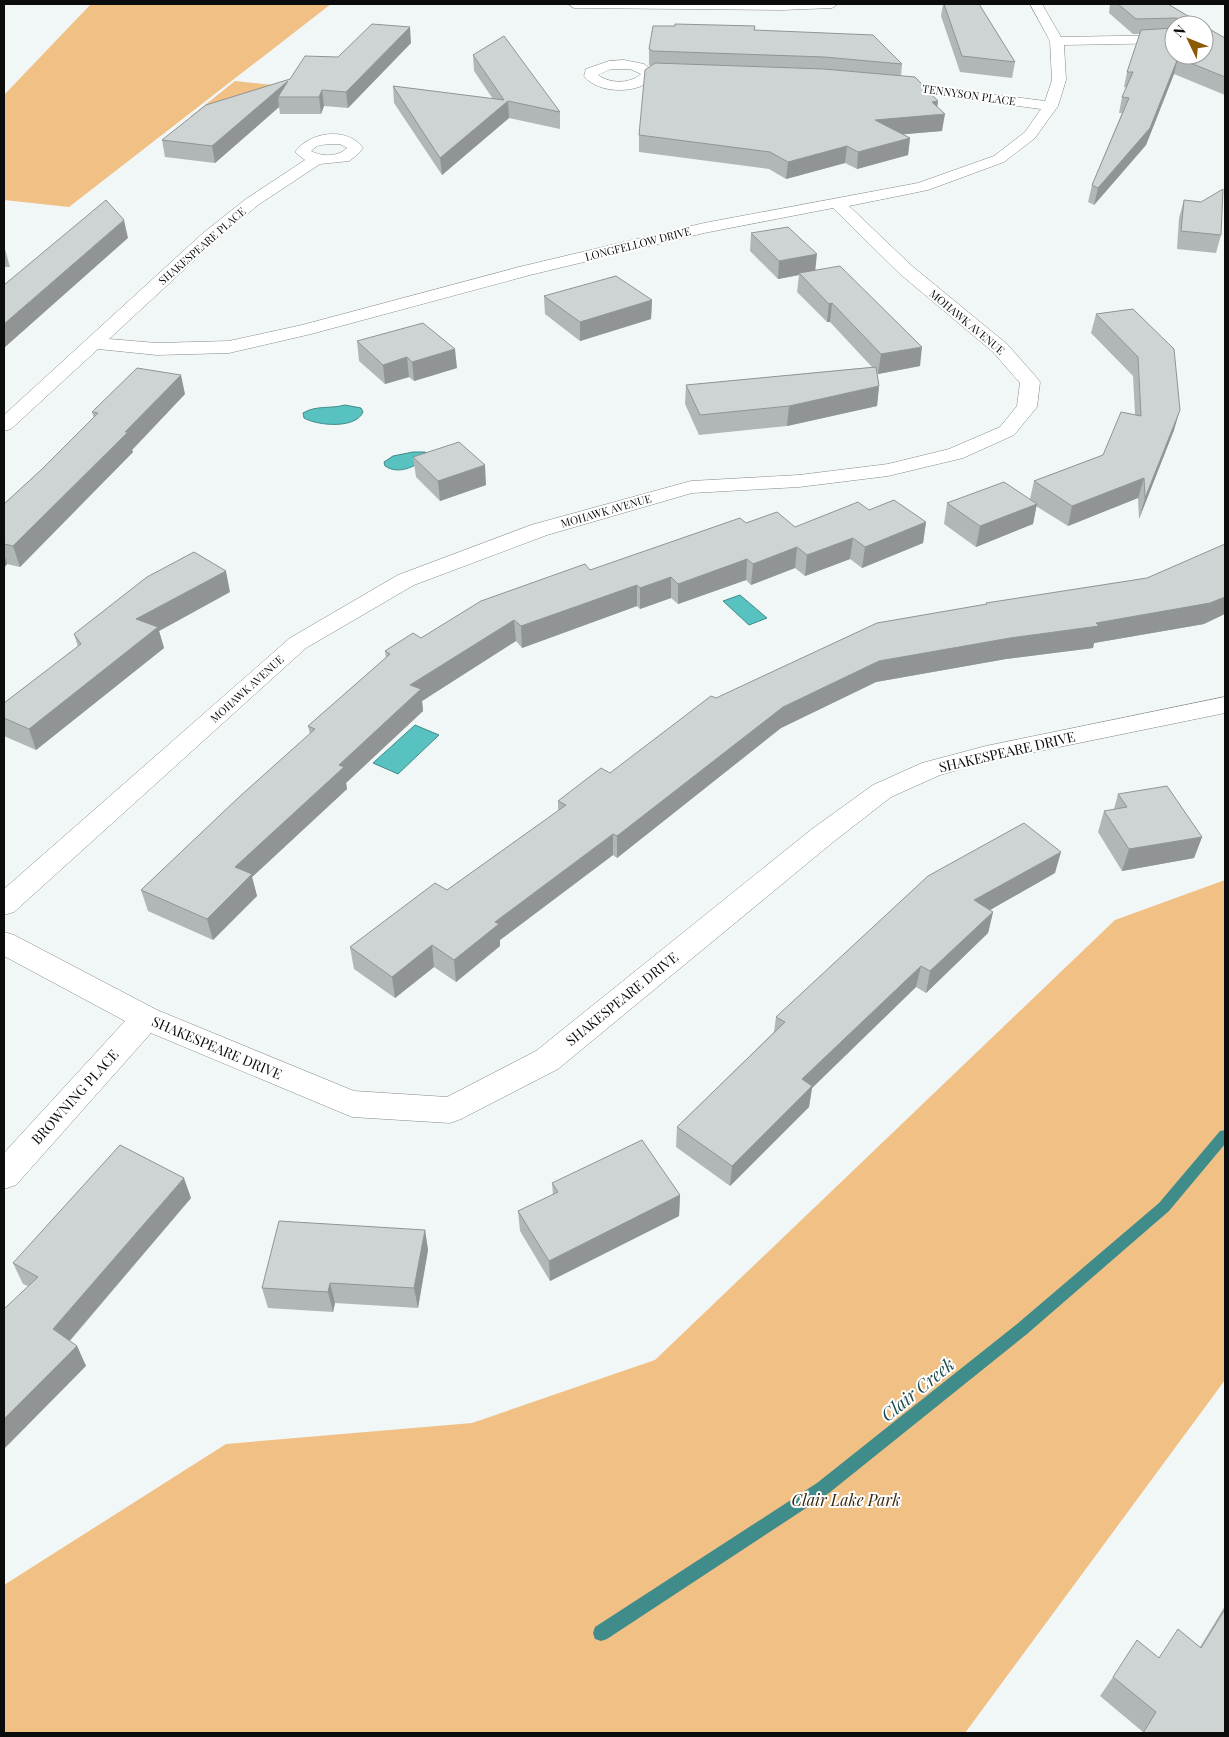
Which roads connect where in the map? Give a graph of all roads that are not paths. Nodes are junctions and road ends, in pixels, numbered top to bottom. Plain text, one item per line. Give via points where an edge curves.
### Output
1 (574, 4) edge
2 (832, 4) edge
3 (1036, 4) edge
4 (1164, 39) edge
5 (1057, 42) junction
6 (648, 73) edge
7 (666, 74) edge
8 (876, 84) edge
9 (1051, 106) junction
10 (317, 159) dead end
11 (838, 204) junction
12 (96, 343) junction
13 (4, 425) edge
14 (1225, 706) edge
15 (4, 905) edge
16 (4, 943) edge
17 (146, 1018) junction
18 (4, 1175) edge

1 - 2 street
3 - 5 street, LONGFELLOW DRIVE
4 - 5 street
5 - 9 street, LONGFELLOW DRIVE via 1059,80
6 - 7 street
8 - 9 street, TENNYSON PLACE
9 - 11 street, LONGFELLOW DRIVE via 1030,135 999,159 922,187
10 - 12 street, SHAKESPEARE PLACE via 252,202
11 - 12 street, LONGFELLOW DRIVE via 704,228 229,347 157,349
11 - 15 street, MOHAWK AVENUE via 906,270 1000,348 1030,382 1027,407 1007,431 956,454 888,470 799,481 691,487 539,530 406,580 298,643
12 - 13 street
14 - 17 street, SHAKESPEARE DRIVE via 986,754 931,769 882,792 822,836 547,1060 450,1110 352,1104
16 - 17 street, SHAKESPEARE DRIVE
17 - 18 street, BROWNING PLACE

